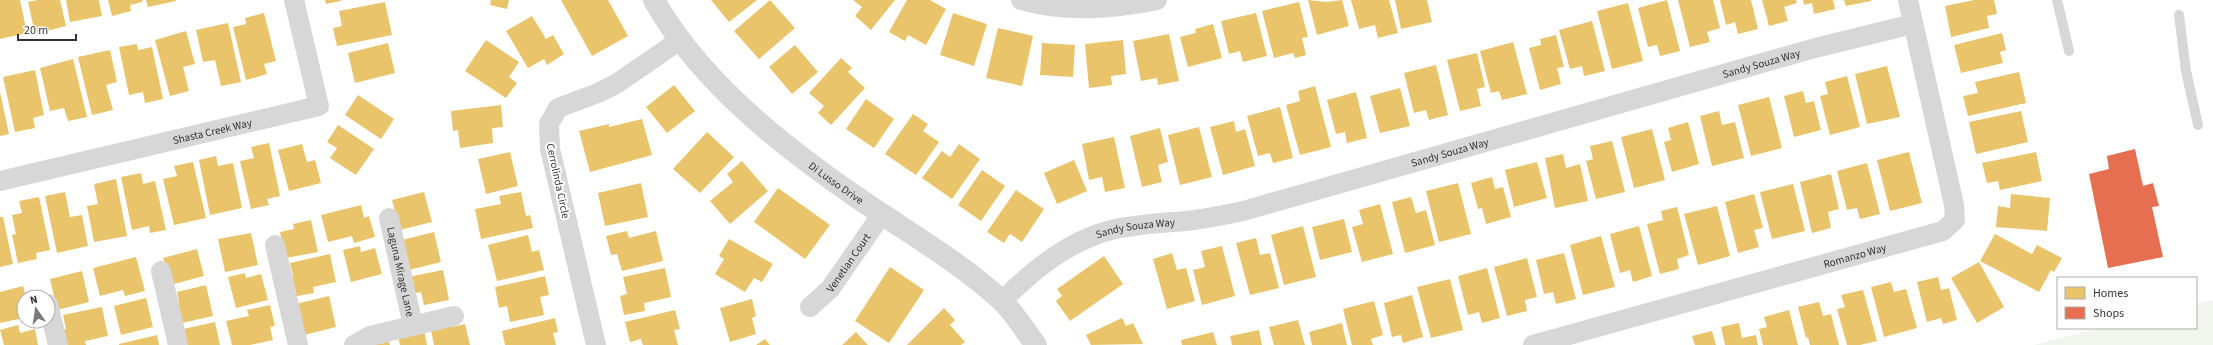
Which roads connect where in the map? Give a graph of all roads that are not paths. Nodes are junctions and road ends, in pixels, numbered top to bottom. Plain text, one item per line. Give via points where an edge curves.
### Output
1 (294, 0) edge
2 (654, 0) edge
3 (1021, 0) edge
4 (1157, 0) edge
5 (1908, 0) edge
6 (2057, 0) edge
7 (2179, 15) dead end
8 (1913, 24) junction
9 (680, 40) junction
10 (2069, 51) dead end
11 (2198, 126) dead end
12 (0, 181) edge
13 (882, 214) junction
14 (389, 218) dead end
15 (275, 245) dead end
16 (161, 271) dead end
17 (1002, 301) junction
18 (810, 307) dead end
19 (454, 316) dead end
20 (413, 326) junction
21 (54, 329) edge
22 (58, 345) edge
23 (178, 345) edge
24 (298, 345) edge
25 (354, 345) edge
26 (596, 345) edge
27 (1036, 345) edge
28 (1533, 345) edge

1 - 12 street, Shasta Creek Way via 319,106
2 - 9 street, Di Lusso Drive
3 - 4 street via 1073,9 1129,6
5 - 8 street, Romanzo Way
6 - 10 lane
7 - 11 lane via 2186,71
8 - 17 street, Sandy Souza Way via 1815,48 1250,209 1202,219 1109,230 1067,248 1025,278
8 - 28 street, Romanzo Way via 1954,205 1955,220 1943,231
9 - 13 street, Di Lusso Drive via 731,97 781,143
9 - 26 street, Cerrolinda Circle via 616,84 558,108 549,124 550,149
13 - 17 street, Di Lusso Drive via 941,252
13 - 18 street, Venetian Court via 830,289
14 - 20 street, Laguna Mirage Lane
15 - 24 street
16 - 23 street
17 - 27 street, Di Lusso Drive
19 - 20 street, Laguna Mirage Lane
20 - 25 street, Laguna Mirage Lane via 370,336
21 - 22 street

